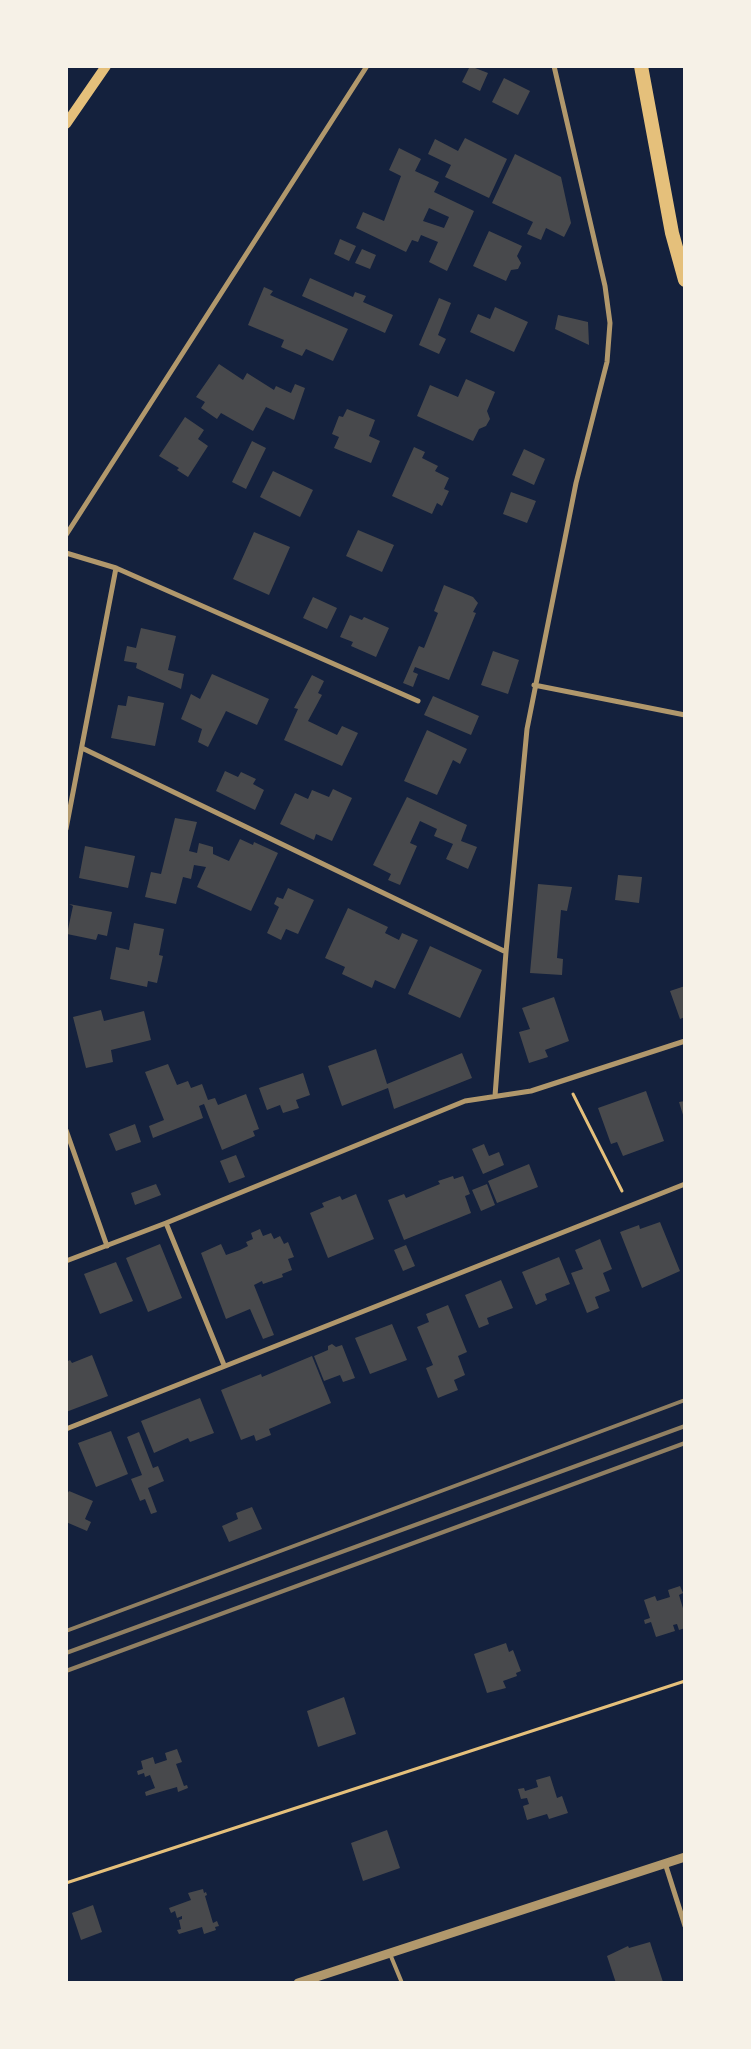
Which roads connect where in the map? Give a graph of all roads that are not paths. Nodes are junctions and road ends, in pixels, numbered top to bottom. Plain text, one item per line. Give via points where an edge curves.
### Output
1 (106, 66) edge
2 (367, 66) edge
3 (554, 66) edge
4 (641, 66) edge
5 (66, 124) edge
6 (685, 280) edge
7 (66, 535) edge
8 (66, 553) edge
9 (116, 568) junction
10 (534, 685) junction
11 (418, 700) dead end
12 (685, 715) edge
13 (82, 748) junction
14 (66, 830) edge
15 (506, 952) junction
16 (685, 1040) edge
17 (495, 1096) junction
18 (66, 1130) edge
19 (685, 1184) edge
20 (166, 1223) junction
21 (107, 1246) junction
22 (66, 1261) edge
23 (224, 1365) junction
24 (66, 1429) edge
25 (685, 1857) edge
26 (665, 1863) junction
27 (685, 1926) edge
28 (390, 1954) junction
29 (298, 1983) edge
30 (402, 1983) edge

1 - 5 main road
2 - 7 street
3 - 10 street via 605,286 610,323 607,362 576,483
4 - 6 highway via 672,234
8 - 9 street
9 - 11 street
9 - 13 street
10 - 12 street
10 - 15 street
13 - 14 street
13 - 15 street
15 - 17 street
16 - 17 street via 531,1091
17 - 20 street via 465,1101
18 - 21 street
19 - 23 street
20 - 21 street
20 - 23 street
21 - 22 street
23 - 24 street
25 - 26 street
26 - 27 street
26 - 28 street
28 - 29 street
28 - 30 lane

